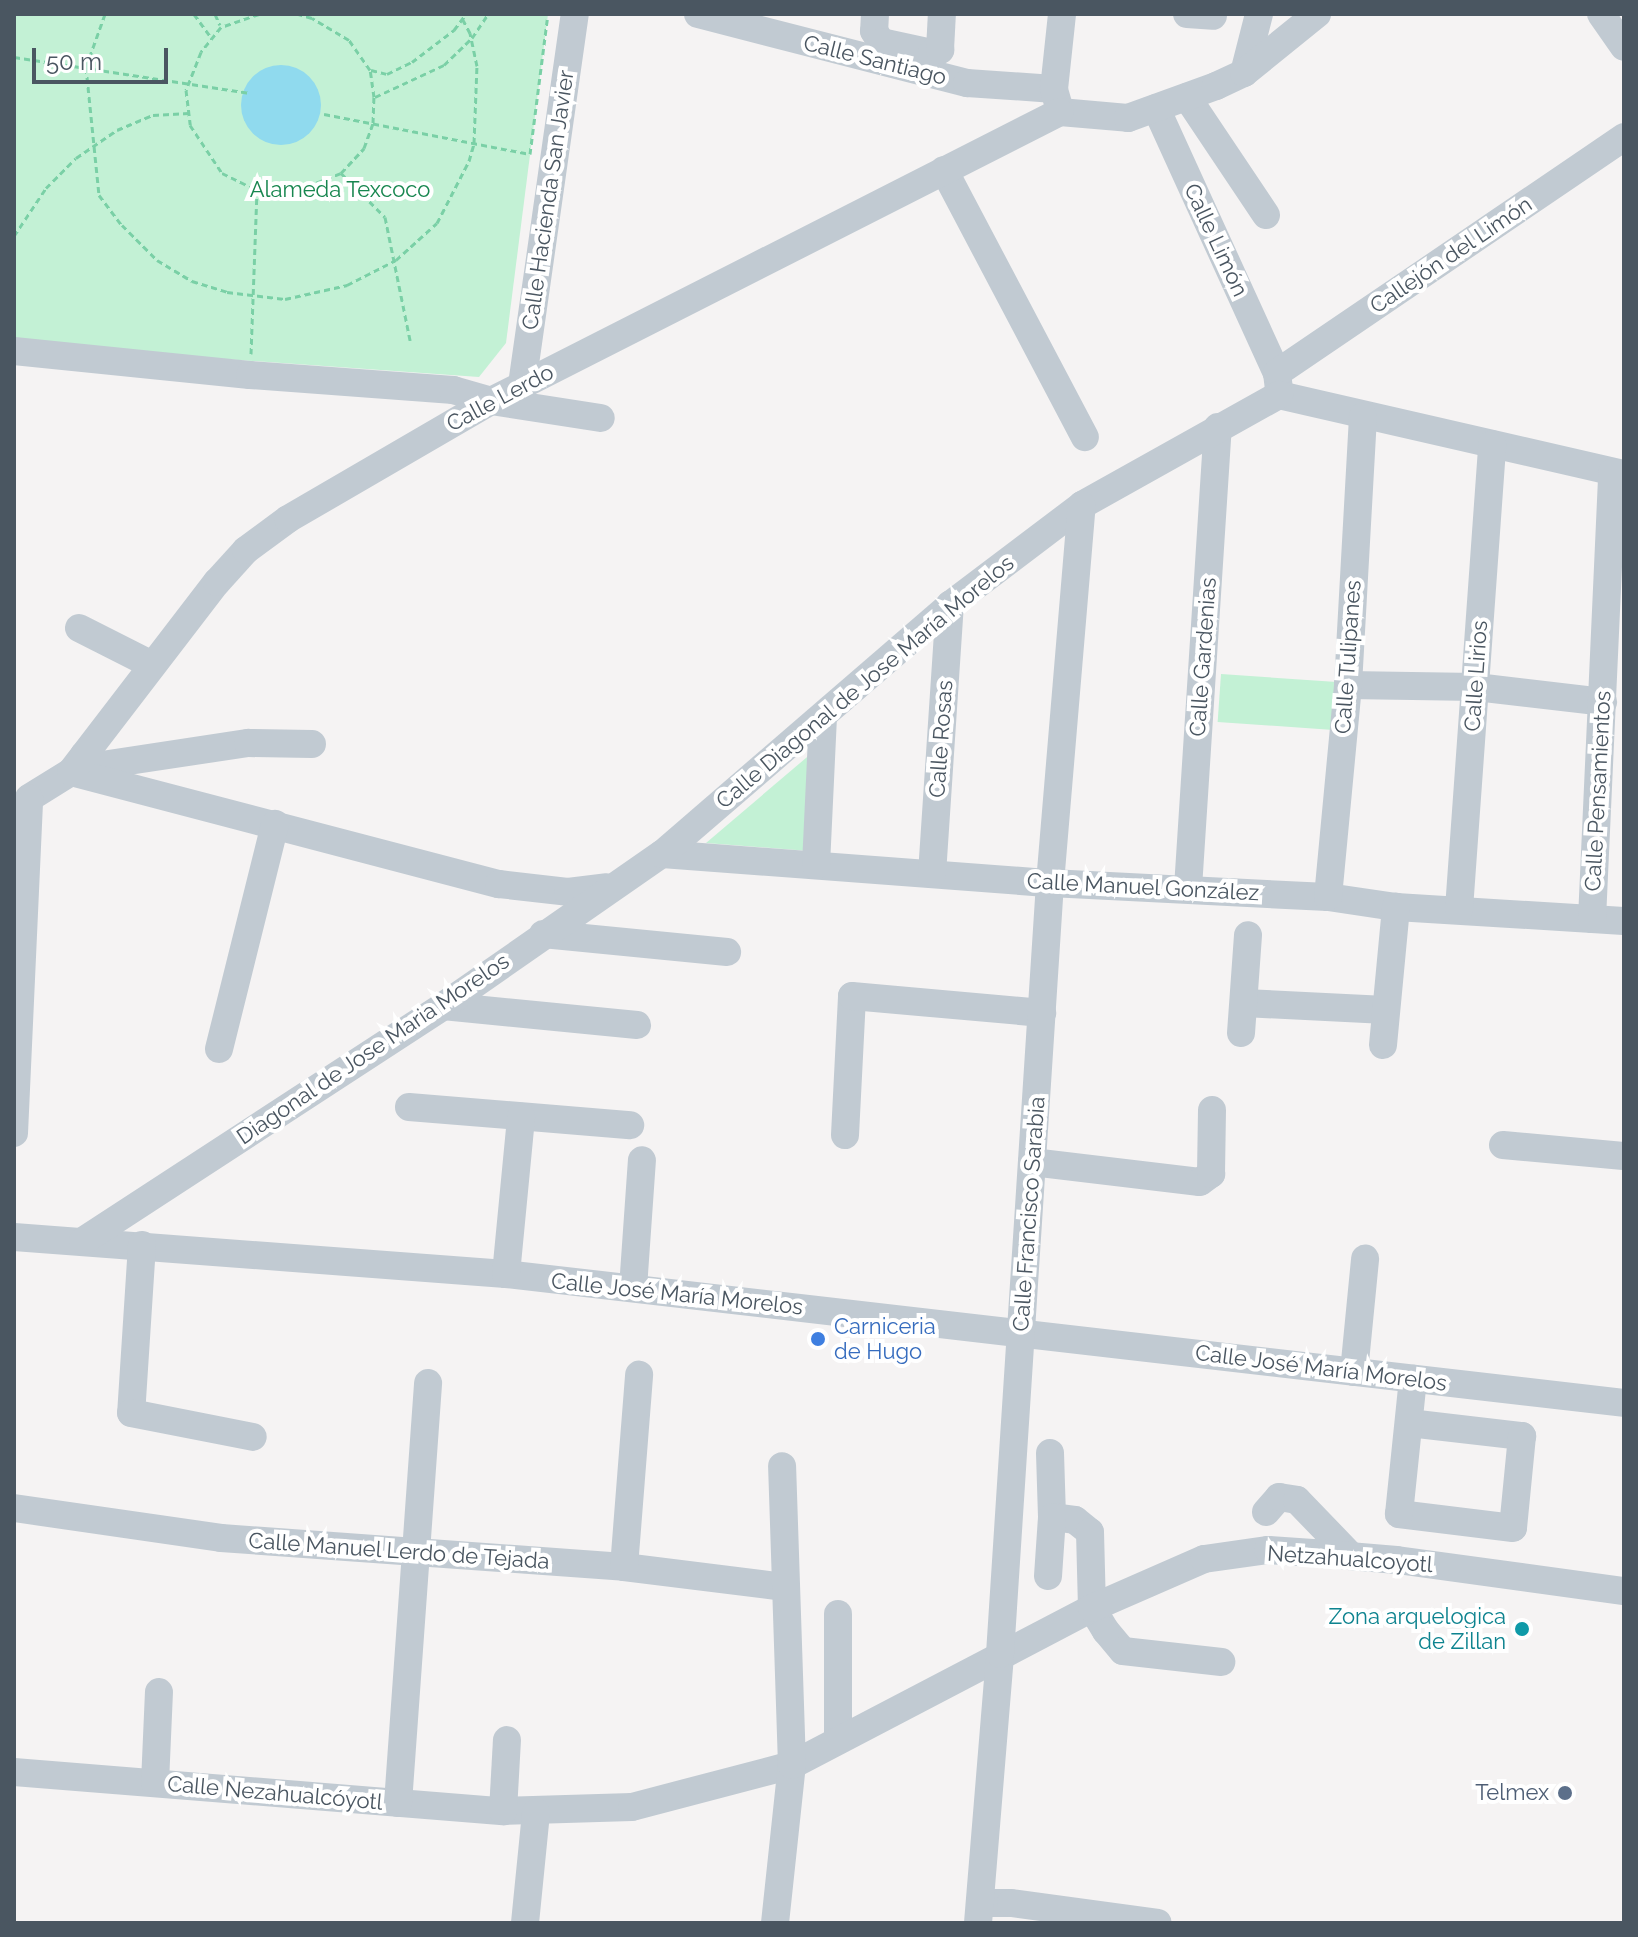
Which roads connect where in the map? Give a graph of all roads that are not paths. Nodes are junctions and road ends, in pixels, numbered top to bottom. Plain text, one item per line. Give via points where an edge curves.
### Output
1 (575, 14) edge
2 (875, 14) edge
3 (942, 14) edge
4 (1062, 14) edge
5 (1259, 14) edge
6 (1317, 14) edge
7 (1601, 14) edge
8 (710, 16) edge
9 (1624, 47) edge
10 (902, 56) junction
11 (1244, 73) junction
12 (1187, 97) junction
13 (1057, 100) junction
14 (1156, 108) junction
15 (1624, 137) edge
16 (944, 170) junction
17 (1266, 215) dead end
18 (14, 351) edge
19 (1278, 384) junction
20 (522, 385) junction
21 (491, 401) junction
22 (1363, 416) junction
23 (601, 418) dead end
24 (1218, 427) junction
25 (1085, 437) dead end
26 (1492, 444) junction
27 (1618, 473) edge
28 (1082, 505) junction
29 (950, 605) junction
30 (79, 628) dead end
31 (152, 665) junction
32 (1348, 685) junction
33 (1476, 687) junction
34 (1603, 702) junction
35 (823, 717) junction
36 (312, 744) dead end
37 (78, 764) junction
38 (21, 797) edge
39 (275, 824) junction
40 (662, 854) junction
41 (816, 865) junction
42 (932, 874) junction
43 (1050, 883) junction
44 (612, 887) junction
45 (1188, 888) junction
46 (1328, 897) junction
47 (1396, 907) junction
48 (1459, 909) junction
49 (1592, 919) junction
50 (1624, 921) edge
51 (543, 934) junction
52 (1248, 935) dead end
53 (727, 952) dead end
54 (1244, 1003) junction
55 (443, 1006) junction
56 (1386, 1010) junction
57 (1042, 1013) junction
58 (637, 1025) dead end
59 (1241, 1033) dead end
60 (1383, 1045) dead end
61 (219, 1049) dead end
62 (409, 1107) dead end
63 (1212, 1110) dead end
64 (521, 1117) junction
65 (630, 1125) dead end
66 (14, 1133) edge
67 (845, 1135) dead end
68 (1503, 1145) dead end
69 (1624, 1156) edge
70 (642, 1160) dead end
71 (1032, 1162) junction
72 (14, 1237) edge
73 (83, 1241) junction
74 (142, 1245) junction
75 (1365, 1259) dead end
76 (506, 1274) junction
77 (633, 1288) junction
78 (1021, 1333) junction
79 (1354, 1372) junction
80 (639, 1375) dead end
81 (1413, 1379) junction
82 (428, 1383) dead end
83 (1624, 1403) edge
84 (1409, 1423) junction
85 (253, 1437) dead end
86 (1050, 1453) dead end
87 (782, 1466) dead end
88 (14, 1508) edge
89 (1266, 1512) dead end
90 (1052, 1517) junction
91 (414, 1552) junction
92 (1351, 1556) junction
93 (624, 1567) junction
94 (1048, 1576) dead end
95 (785, 1587) junction
96 (1624, 1591) edge
97 (1092, 1608) junction
98 (838, 1614) dead end
99 (1000, 1654) junction
100 (1221, 1662) dead end
101 (159, 1692) dead end
102 (507, 1740) dead end
103 (838, 1740) junction
104 (792, 1765) junction
105 (14, 1772) edge
106 (155, 1783) junction
107 (398, 1803) junction
108 (503, 1811) junction
109 (536, 1813) junction
110 (979, 1913) edge
111 (525, 1923) edge
112 (775, 1923) edge
113 (1158, 1923) edge

1 - 20 street, Calle Hacienda San Javier
2 - 10 street via 876,37
3 - 10 street via 937,53
4 - 13 street
5 - 11 street
6 - 11 street, Calle Santiago
7 - 9 street
8 - 10 street, Calle Santiago
10 - 13 street, Calle Santiago via 967,83
11 - 12 street, Calle Santiago
12 - 14 street, Calle Santiago
12 - 17 street
13 - 14 street, Calle Santiago via 1128,118
13 - 16 street, Calle Lerdo
14 - 19 street, Calle Limón
15 - 19 street, Callejón del Limón
16 - 20 street, Calle Lerdo
16 - 25 street
18 - 21 street via 453,390
19 - 22 street
19 - 24 street, Calle Diagonal de Jose María Morelos
20 - 21 street, Calle Lerdo
21 - 23 street
21 - 31 street, Calle Lerdo via 288,519 246,550
22 - 26 street
22 - 32 street, Calle Tulipanes
24 - 28 street, Calle Diagonal de Jose María Morelos
24 - 45 street, Calle Gardenias
26 - 27 street
26 - 33 street, Calle Lirios
27 - 34 street, Calle Pensamientos
28 - 29 street, Calle Diagonal de Jose María Morelos
28 - 43 street, Calle Francisco Sarabia
29 - 35 street, Calle Diagonal de Jose María Morelos
29 - 42 street, Calle Rosas
30 - 31 street
31 - 37 street, Calle Lerdo
32 - 33 street
32 - 46 street, Calle Tulipanes
33 - 34 street
33 - 48 street, Calle Lirios
34 - 49 street, Calle Pensamientos
35 - 40 street, Calle Diagonal de Jose María Morelos
35 - 41 street
36 - 37 street via 248,743
37 - 38 street, Calle Lerdo
37 - 39 street
38 - 66 street
39 - 44 street via 499,884 568,892
39 - 61 street
40 - 41 street, Calle Manuel González
40 - 44 street, Diagonal de Jose Maria Morelos
41 - 42 street, Calle Manuel González
42 - 43 street, Calle Manuel González
43 - 45 street, Calle Manuel González
43 - 57 street, Calle Francisco Sarabia
44 - 51 street, Diagonal de Jose Maria Morelos
45 - 46 street, Calle Manuel González
46 - 47 street, Calle Manuel González
47 - 48 street, Calle Manuel González
47 - 56 street
48 - 49 street, Calle Manuel González
49 - 50 street, Calle Manuel González
51 - 53 street
51 - 55 street, Diagonal de Jose Maria Morelos
52 - 54 street
54 - 56 street
54 - 59 street
55 - 58 street
55 - 73 street, Diagonal de Jose Maria Morelos
56 - 60 street
57 - 67 street via 852,996
57 - 71 street, Calle Francisco Sarabia
62 - 64 street
63 - 71 street via 1211,1174 1200,1182
64 - 65 street
64 - 76 street
68 - 69 street
70 - 77 street
71 - 78 street, Calle Francisco Sarabia
72 - 73 street, Calle José María Morelos
73 - 74 street, Calle José María Morelos
74 - 76 street, Calle José María Morelos
74 - 85 street via 131,1413
75 - 79 street
76 - 77 street, Calle José María Morelos
77 - 78 street, Calle José María Morelos
78 - 79 street, Calle José María Morelos
78 - 99 street, Calle Francisco Sarabia
79 - 81 street, Calle José María Morelos
80 - 93 street
81 - 83 street, Calle José María Morelos
81 - 84 street
82 - 91 street
84 - 84 street via 1399,1514 1513,1528 1522,1436
86 - 90 street
87 - 95 street
88 - 91 street, Calle Manuel Lerdo de Tejada via 221,1538
89 - 92 street via 1279,1497 1297,1500
90 - 94 street
90 - 97 street via 1075,1520 1090,1532
91 - 93 street, Calle Manuel Lerdo de Tejada
91 - 107 street
92 - 96 street, Netzahualcoyotl
92 - 97 street, Netzahualcoyotl via 1268,1550 1204,1559
93 - 95 street, Calle Manuel Lerdo de Tejada
95 - 104 street
97 - 99 street, Netzahualcoyotl
97 - 100 street via 1123,1651
98 - 103 street
99 - 103 street, Calle Nezahualcóyotl
99 - 110 street, Calle Francisco Sarabia
101 - 106 street
102 - 108 street
103 - 104 street, Calle Nezahualcóyotl
104 - 109 street, Calle Nezahualcóyotl via 632,1807
104 - 112 street
105 - 106 street, Calle Nezahualcóyotl
106 - 107 street, Calle Nezahualcóyotl
107 - 108 street, Calle Nezahualcóyotl
108 - 109 street, Calle Nezahualcóyotl
109 - 111 street
110 - 113 street via 1011,1903

